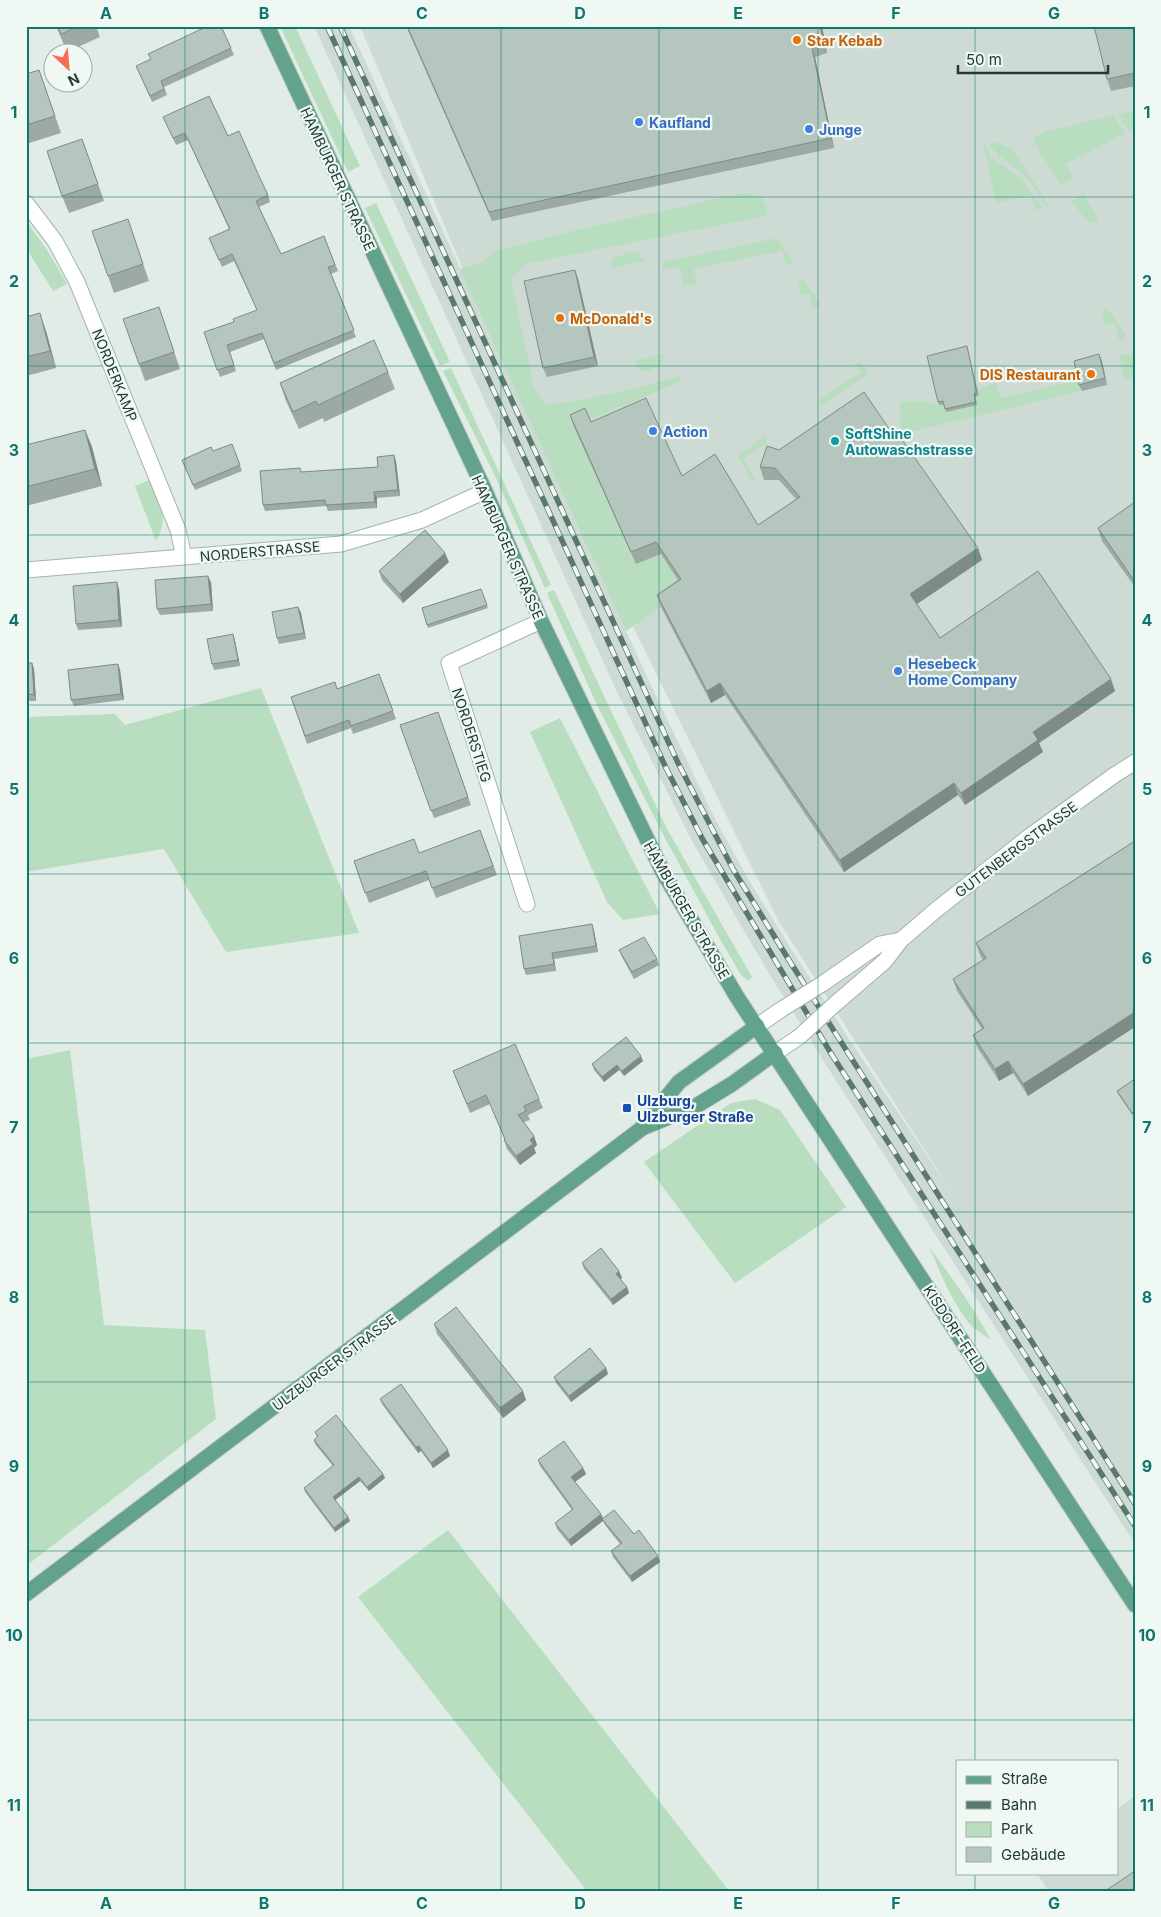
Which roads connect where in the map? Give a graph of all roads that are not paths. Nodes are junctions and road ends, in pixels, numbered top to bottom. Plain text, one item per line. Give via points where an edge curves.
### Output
1 (267, 26) edge
2 (26, 203) edge
3 (485, 491) junction
4 (184, 557) junction
5 (26, 570) edge
6 (541, 621) junction
7 (1135, 762) edge
8 (527, 904) dead end
9 (901, 940) junction
10 (757, 1026) junction
11 (775, 1053) junction
12 (641, 1129) junction
13 (26, 1594) edge
14 (1135, 1605) edge

1 - 3 main road, HAMBURGER STRASSE
2 - 4 street, NORDERKAMP via 55,241 78,282 178,530
3 - 4 street, NORDERSTRASSE via 422,520 341,544
3 - 6 main road, HAMBURGER STRASSE
4 - 5 street, NORDERSTRASSE
6 - 8 street, NORDERSTIEG via 448,663
6 - 10 main road, HAMBURGER STRASSE via 663,872
7 - 9 street, GUTENBERGSTRASSE via 1030,836
9 - 10 street, GUTENBERGSTRASSE, bridge via 880,944
9 - 11 street, GUTENBERGSTRASSE, bridge via 885,961 799,1037
10 - 11 main road, HAMBURGER STRASSE
10 - 12 main road, ULZBURGER STRASSE via 679,1082
11 - 12 main road, ULZBURGER STRASSE via 696,1106
11 - 14 main road, KISDORF-FELD
12 - 13 main road, ULZBURGER STRASSE

